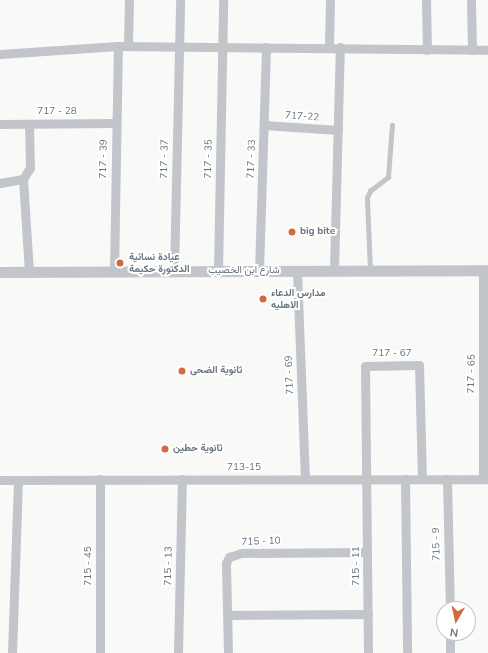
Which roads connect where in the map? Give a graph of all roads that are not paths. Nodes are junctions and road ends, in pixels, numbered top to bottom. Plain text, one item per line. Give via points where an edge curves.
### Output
1 (129, 0) edge
2 (180, 0) edge
3 (223, 0) edge
4 (330, 0) edge
5 (426, 0) edge
6 (471, 0) edge
7 (118, 46) junction
8 (128, 46) junction
9 (178, 46) junction
10 (222, 47) junction
11 (266, 47) junction
12 (329, 47) junction
13 (340, 47) junction
14 (427, 50) junction
15 (472, 50) junction
16 (488, 50) edge
17 (0, 54) edge
18 (115, 123) junction
19 (0, 124) edge
20 (29, 124) junction
21 (264, 125) junction
22 (392, 125) dead end
23 (338, 130) junction
24 (24, 179) junction
25 (0, 183) edge
26 (486, 270) edge
27 (218, 271) junction
28 (259, 271) junction
29 (297, 271) junction
30 (334, 271) junction
31 (370, 271) junction
32 (0, 272) edge
33 (29, 272) junction
34 (114, 272) junction
35 (174, 272) junction
36 (485, 371) edge
37 (100, 479) junction
38 (182, 479) junction
39 (305, 479) junction
40 (367, 479) junction
41 (405, 479) junction
42 (422, 479) junction
43 (447, 479) junction
44 (486, 479) edge
45 (0, 480) edge
46 (18, 480) junction
47 (368, 552) junction
48 (450, 601) edge
49 (368, 614) junction
50 (228, 615) junction
51 (450, 641) edge
52 (12, 653) edge
53 (100, 653) edge
54 (178, 653) edge
55 (228, 653) edge
56 (368, 653) edge
57 (407, 653) edge
58 (450, 653) edge

1 - 8 street
2 - 9 street, 717 - 37
3 - 10 street, 717 - 35
4 - 12 street
5 - 14 street
6 - 15 street
7 - 8 street
7 - 17 street
7 - 18 street, 717 - 39
8 - 9 street
9 - 10 street
9 - 35 street, 717 - 37
10 - 11 street
10 - 27 street, 717 - 35
11 - 12 street
11 - 21 street, 717 - 33
12 - 13 street
13 - 14 street
13 - 23 street
14 - 15 street
15 - 16 street
18 - 20 street, 717 - 28
18 - 34 street, 717 - 39
19 - 20 street, 717 - 28
20 - 24 street via 30,168
21 - 23 street, 717-22
21 - 28 street, 717 - 33
22 - 31 lane via 388,177 370,191 367,198
23 - 30 street
24 - 25 street
24 - 33 street
26 - 31 street, شارع ابن الخصيب
26 - 36 street, 717 - 65
27 - 28 street, شارع ابن الخصيب
27 - 35 street, شارع ابن الخصيب
28 - 29 street, شارع ابن الخصيب
29 - 30 street, شارع ابن الخصيب
29 - 39 street, 717 - 69
30 - 31 street, شارع ابن الخصيب
32 - 33 street, شارع ابن الخصيب
33 - 34 street, شارع ابن الخصيب
34 - 35 street, شارع ابن الخصيب
36 - 44 street, 717 - 65
37 - 38 street, 713-15
37 - 46 street, 713-15
37 - 53 street, 715 - 45
38 - 39 street, 713-15
38 - 54 street, 715 - 13
39 - 40 street, 713-15
40 - 41 street, 713-15
40 - 42 street, 717 - 67 via 365,366 412,365 419,365
40 - 47 street, 715 - 11
41 - 42 street, 713-15
41 - 57 street
42 - 43 street, 713-15
43 - 44 street, 713-15
43 - 48 street, 715 - 9
45 - 46 street, 713-15
46 - 52 street
47 - 49 street, 715 - 11
47 - 50 street, 715 - 10 via 241,553 229,557 226,563
49 - 50 street
49 - 56 street, 715 - 11
50 - 55 street, 715 - 10
51 - 58 street

